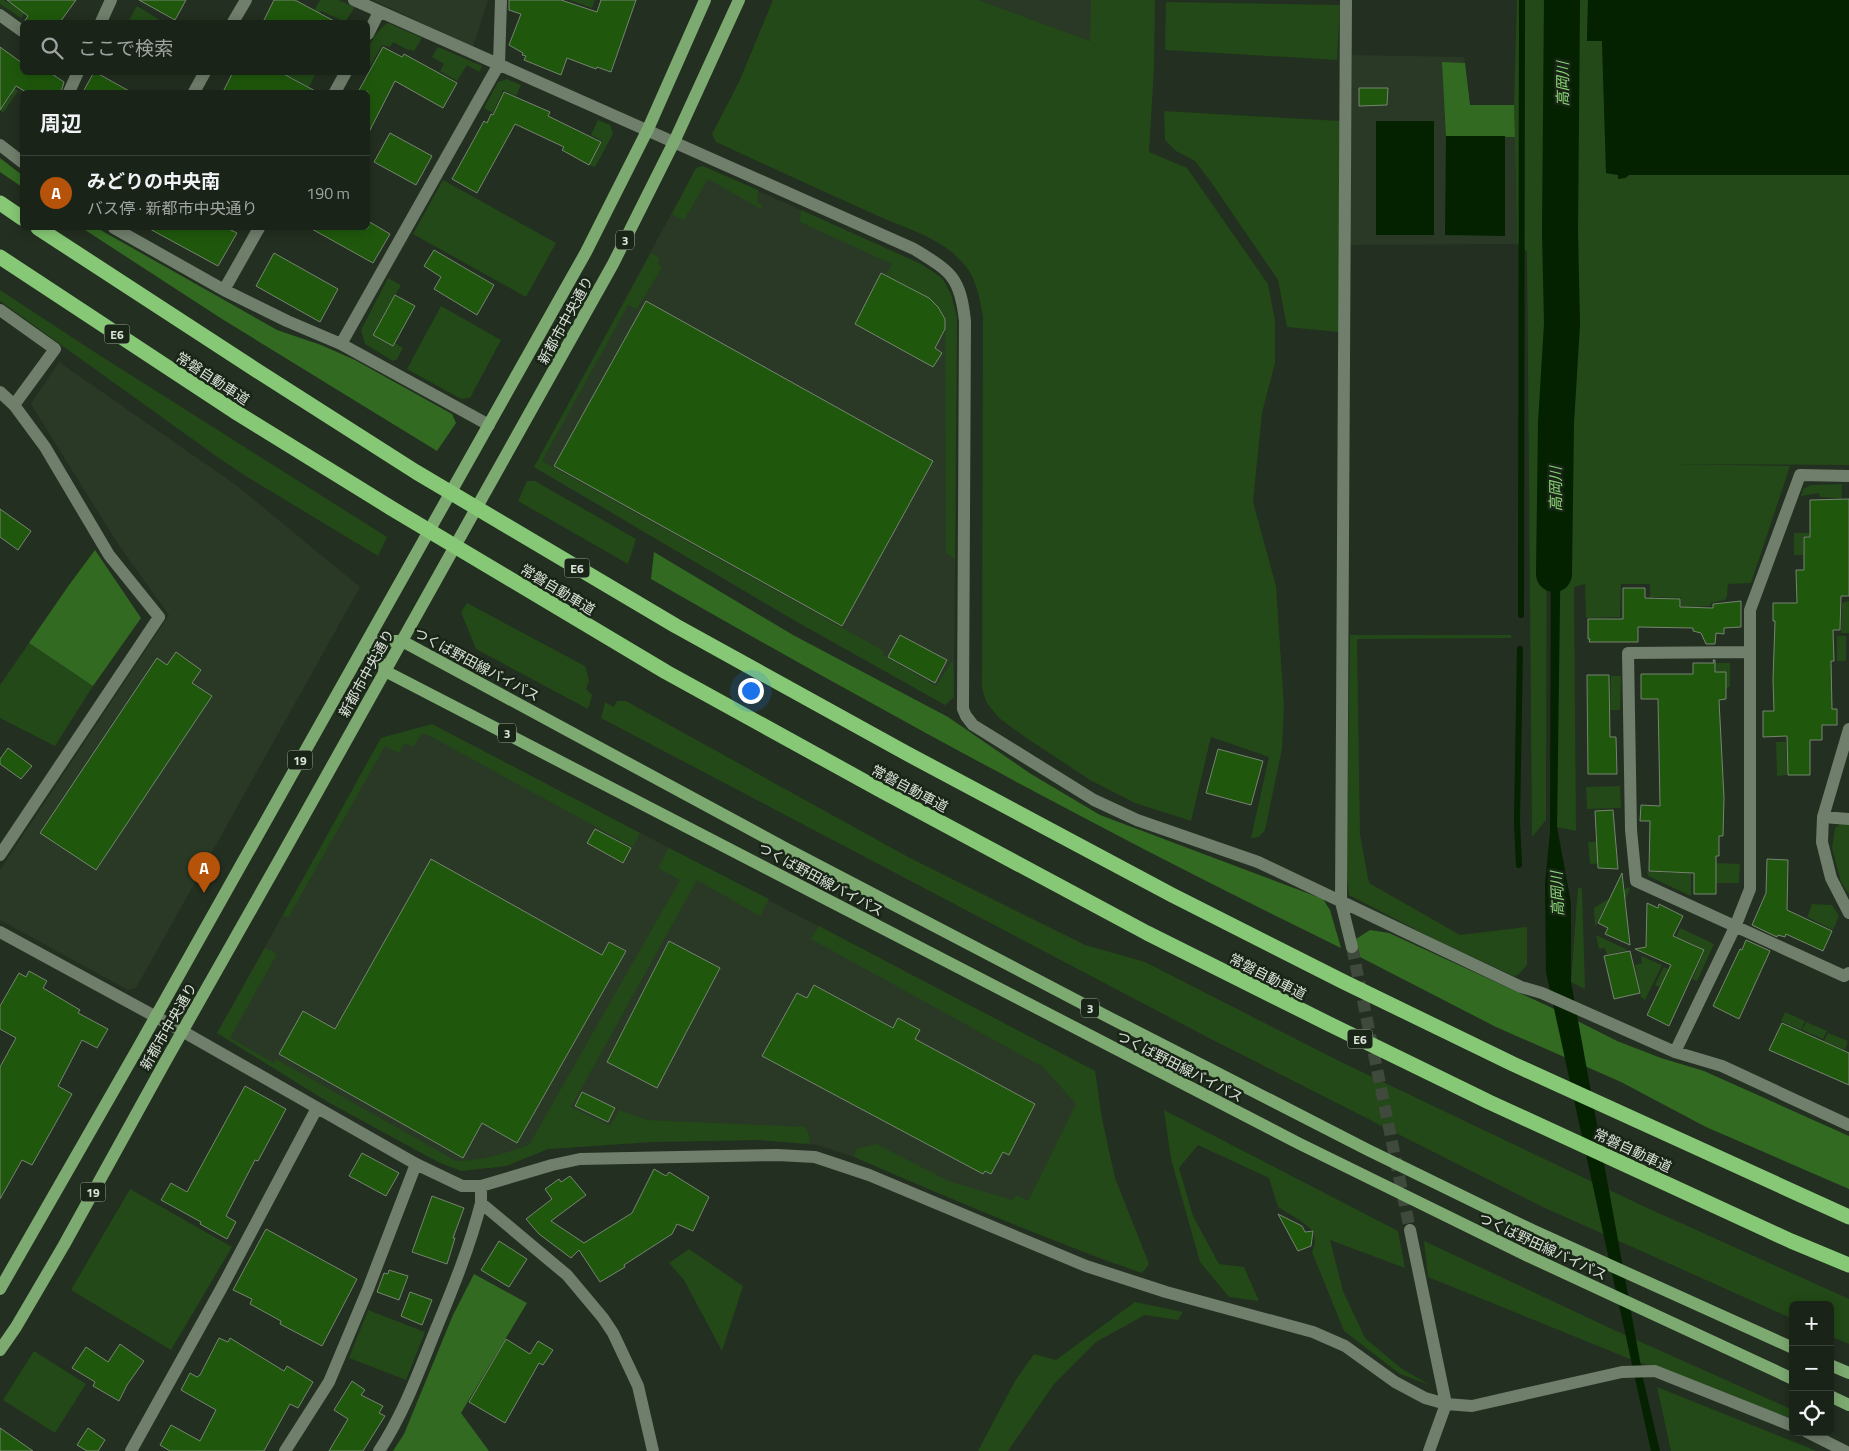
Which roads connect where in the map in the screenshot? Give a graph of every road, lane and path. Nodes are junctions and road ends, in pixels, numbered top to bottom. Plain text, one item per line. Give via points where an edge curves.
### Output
1 (111, 0) edge
2 (246, 0) edge
3 (354, 0) edge
4 (501, 0) edge
5 (705, 0) edge
6 (739, 0) edge
7 (1346, 0) edge
8 (379, 12) junction
9 (0, 15) edge
10 (102, 20) edge
11 (234, 20) edge
12 (20, 30) edge
13 (370, 30) edge
14 (499, 64) junction
15 (77, 75) edge
16 (203, 75) edge
17 (344, 75) edge
18 (70, 90) edge
19 (195, 90) edge
20 (336, 90) edge
21 (648, 129) junction
22 (674, 142) junction
23 (0, 145) edge
24 (20, 160) edge
25 (0, 203) edge
26 (20, 217) edge
27 (41, 230) edge
28 (119, 230) edge
29 (258, 230) edge
30 (0, 258) edge
31 (224, 290) junction
32 (0, 310) edge
33 (341, 344) junction
34 (0, 392) edge
35 (14, 405) junction
36 (488, 425) junction
37 (1849, 476) edge
38 (367, 641) junction
39 (402, 641) junction
40 (1750, 652) junction
41 (385, 671) junction
42 (1849, 729) edge
43 (1823, 817) junction
44 (1849, 819) edge
45 (0, 856) edge
46 (1341, 902) junction
47 (1849, 913) edge
48 (1735, 928) junction
49 (0, 932) edge
50 (1352, 947) tunnel mouth
51 (1849, 973) edge
52 (156, 1016) junction
53 (182, 1031) junction
54 (1675, 1052) junction
55 (317, 1108) junction
56 (1849, 1125) edge
57 (416, 1164) junction
58 (481, 1186) junction
59 (481, 1203) junction
60 (1849, 1217) edge
61 (1410, 1230) tunnel mouth
62 (1849, 1266) edge
63 (0, 1290) edge
64 (1789, 1346) edge
65 (0, 1350) edge
66 (1834, 1367) edge
67 (1849, 1373) edge
68 (1789, 1377) edge
69 (1834, 1398) edge
70 (1446, 1404) junction
71 (1849, 1405) edge
72 (1789, 1424) edge
73 (1815, 1436) edge
74 (131, 1451) edge
75 (285, 1451) edge
76 (379, 1451) edge
77 (652, 1451) edge
78 (1429, 1451) edge
79 (1845, 1451) edge

1 - 10 street
2 - 11 street
3 - 8 street
4 - 14 street
5 - 21 main road, 新都市中央通り / 3
6 - 22 main road, 新都市中央通り / 3
7 - 46 street
8 - 13 street
8 - 14 street
9 - 12 street
14 - 21 street
14 - 33 street
15 - 18 street
16 - 19 street
17 - 20 street
21 - 22 street
21 - 36 main road, 新都市中央通り / 3 via 586,252
22 - 39 main road, 新都市中央通り / 3 via 613,264
22 - 46 street via 914,249 940,264 952,276 962,295 965,321 963,709 973,725 1094,800 1137,820 1258,862
23 - 24 street
25 - 26 highway
27 - 60 highway, 常磐自動車道 / E6 via 416,472 676,626 897,748 1172,895 1344,982 1513,1064
28 - 31 street
29 - 31 street
30 - 62 highway, 常磐自動車道 / E6 via 234,411 399,513 666,672 873,786 1138,929 1326,1023 1498,1106
31 - 33 street via 287,322
32 - 35 street via 55,349
33 - 36 street
34 - 35 street
35 - 45 street via 45,447 109,555 159,617
36 - 38 main road, 新都市中央通り / 3
37 - 40 street via 1800,475 1750,610
38 - 39 main road, つくば野田線バイパス / 3
38 - 41 main road
38 - 52 main road, 新都市中央通り / 19
39 - 41 main road, 新都市中央通り / 19
39 - 64 main road, つくば野田線バイパス / 3 via 785,848 1368,1150 1532,1230
40 - 48 street via 1750,889
40 - 48 street via 1628,654 1631,830 1636,881
41 - 53 main road, 新都市中央通り / 19
41 - 68 main road, つくば野田線バイパス / 3 via 1298,1143 1528,1256
42 - 43 street
43 - 44 street
43 - 47 street via 1822,842 1831,878
46 - 50 street
46 - 54 street via 1522,987
48 - 51 street via 1844,976
48 - 54 street
49 - 52 street
52 - 53 street
52 - 63 main road, 新都市中央通り / 19
53 - 55 street
53 - 65 main road, 新都市中央通り / 19 via 64,1245
54 - 56 street via 1722,1066
55 - 57 street
55 - 74 street
57 - 58 street via 462,1186
57 - 75 street via 329,1382
58 - 59 street
58 - 70 street via 580,1159 815,1157 869,1174 1086,1266 1166,1292 1313,1332 1345,1346 1395,1382 1425,1398
59 - 76 street via 452,1289 407,1402
59 - 77 street via 567,1274 603,1318 638,1386
61 - 70 street
66 - 67 main road
69 - 71 main road
70 - 72 street via 1472,1406 1622,1372 1654,1371
70 - 78 street
73 - 79 street

